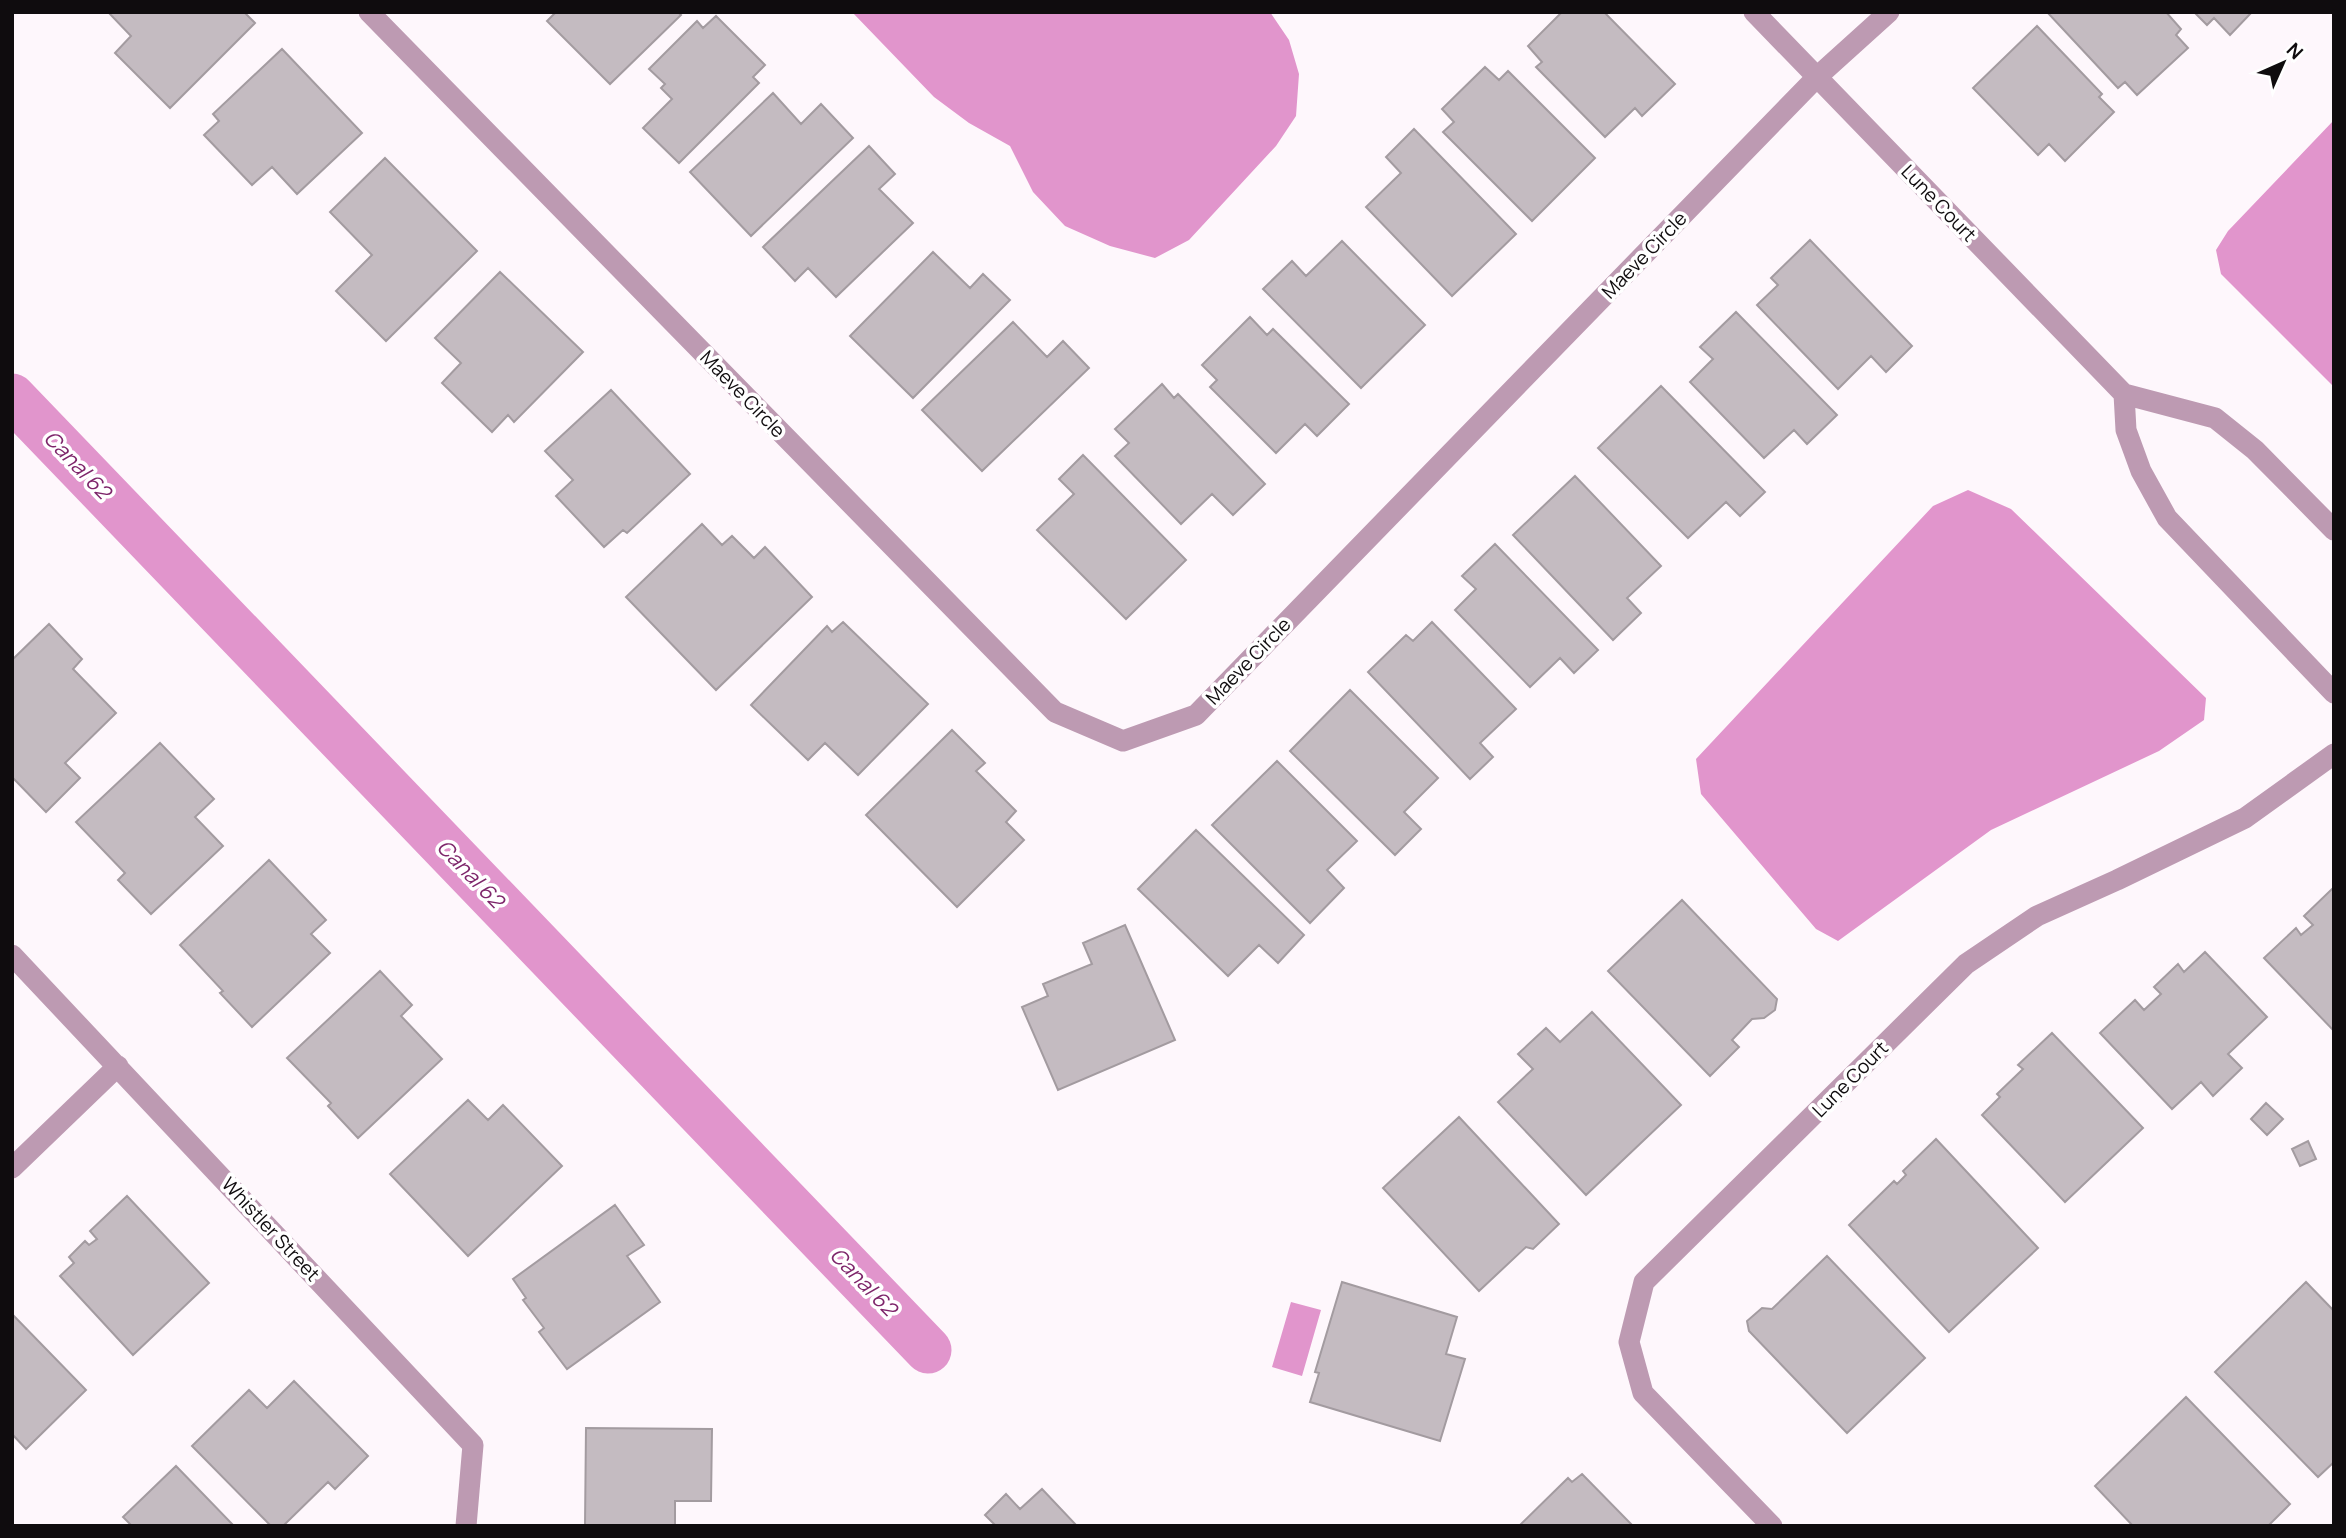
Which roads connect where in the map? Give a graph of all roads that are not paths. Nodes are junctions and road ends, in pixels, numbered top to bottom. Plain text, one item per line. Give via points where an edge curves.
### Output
1 (369, 12) edge
2 (1754, 12) edge
3 (1889, 12) edge
4 (1817, 77) junction
5 (2124, 394) junction
6 (2334, 530) edge
7 (2334, 693) edge
8 (2334, 754) edge
9 (12, 955) edge
10 (118, 1066) junction
11 (12, 1168) edge
12 (466, 1526) edge
13 (1772, 1526) edge

1 - 4 street, Maeve Circle via 1055,712 1123,741 1196,715
2 - 4 street, Lune Court
3 - 4 street, Maeve Circle
4 - 5 street, Lune Court
5 - 6 street via 2215,418 2255,450
5 - 7 street via 2126,430 2141,471 2167,518
8 - 13 street, Lune Court via 2245,817 2037,916 1966,964 1644,1282 1629,1342 1643,1393
9 - 10 street, Whistler Street
10 - 11 street
10 - 12 street, Whistler Street via 473,1445

